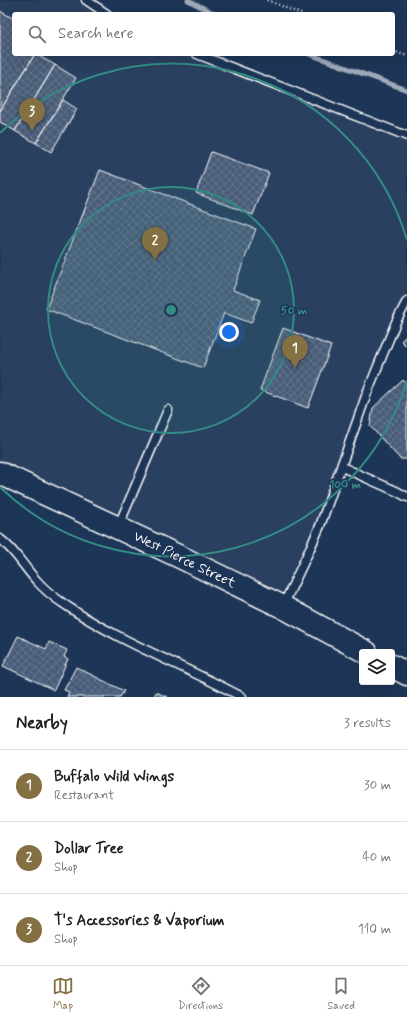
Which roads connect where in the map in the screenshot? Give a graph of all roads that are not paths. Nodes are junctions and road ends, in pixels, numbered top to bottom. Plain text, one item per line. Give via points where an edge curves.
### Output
1 (86, 0) edge
2 (104, 12) edge
3 (202, 56) edge
4 (407, 136) edge
5 (407, 301) edge
6 (168, 410) dead end
7 (342, 467) junction
8 (0, 473) edge
9 (407, 497) edge
10 (118, 527) junction
11 (0, 540) edge
12 (283, 607) junction
13 (360, 649) edge
14 (395, 668) edge
15 (407, 674) edge
16 (242, 697) edge

1 - 2 lane
3 - 4 lane
5 - 7 lane via 368,393
6 - 10 lane
7 - 9 lane
7 - 12 lane via 320,526
8 - 10 highway, West Pierce Street
10 - 12 highway, West Pierce Street
11 - 16 lane via 37,582 88,620
12 - 13 highway, West Pierce Street
14 - 15 highway

